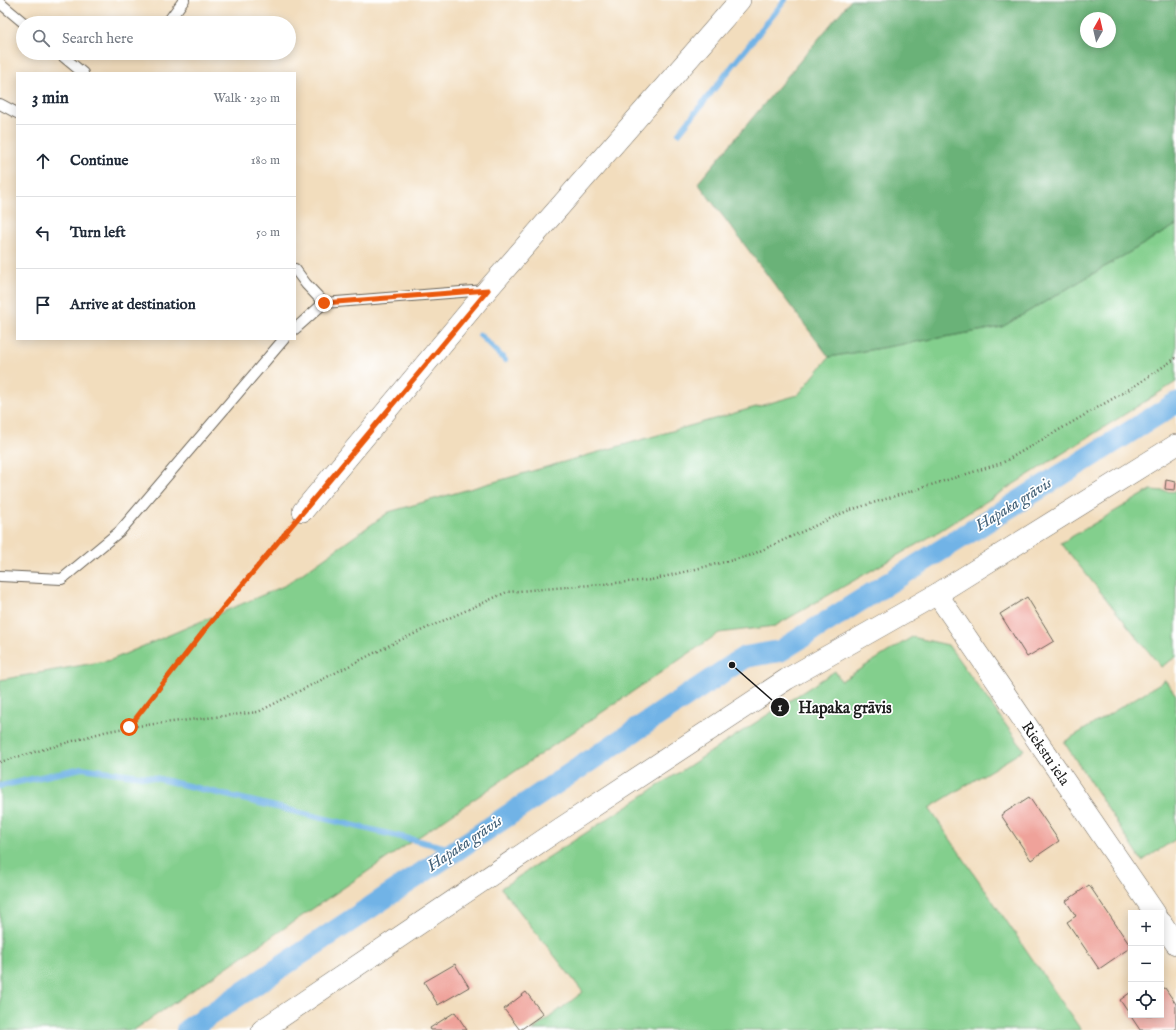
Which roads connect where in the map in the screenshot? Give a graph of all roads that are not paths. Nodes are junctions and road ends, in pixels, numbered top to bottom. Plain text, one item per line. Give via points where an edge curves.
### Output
1 (184, 0) edge
2 (740, 0) edge
3 (0, 3) edge
4 (16, 16) edge
5 (172, 16) edge
6 (67, 60) edge
7 (82, 72) edge
8 (0, 104) edge
9 (16, 112) edge
10 (296, 270) edge
11 (296, 277) edge
12 (306, 284) junction
13 (488, 290) junction
14 (324, 303) junction
15 (296, 328) edge
16 (283, 340) edge
17 (1176, 445) edge
18 (303, 511) road end
19 (0, 576) edge
20 (937, 594) junction
21 (1153, 910) edge
22 (1164, 926) edge
23 (1176, 944) edge
24 (262, 1030) edge

1 - 5 lane
2 - 13 street
3 - 4 lane
6 - 7 lane
8 - 9 lane
10 - 12 lane
11 - 12 lane
12 - 14 lane
13 - 14 lane
13 - 18 street
14 - 15 lane
16 - 19 lane via 120,531 62,579
17 - 20 street
20 - 21 street, Riekstu iela
20 - 24 street via 787,679
22 - 23 street

